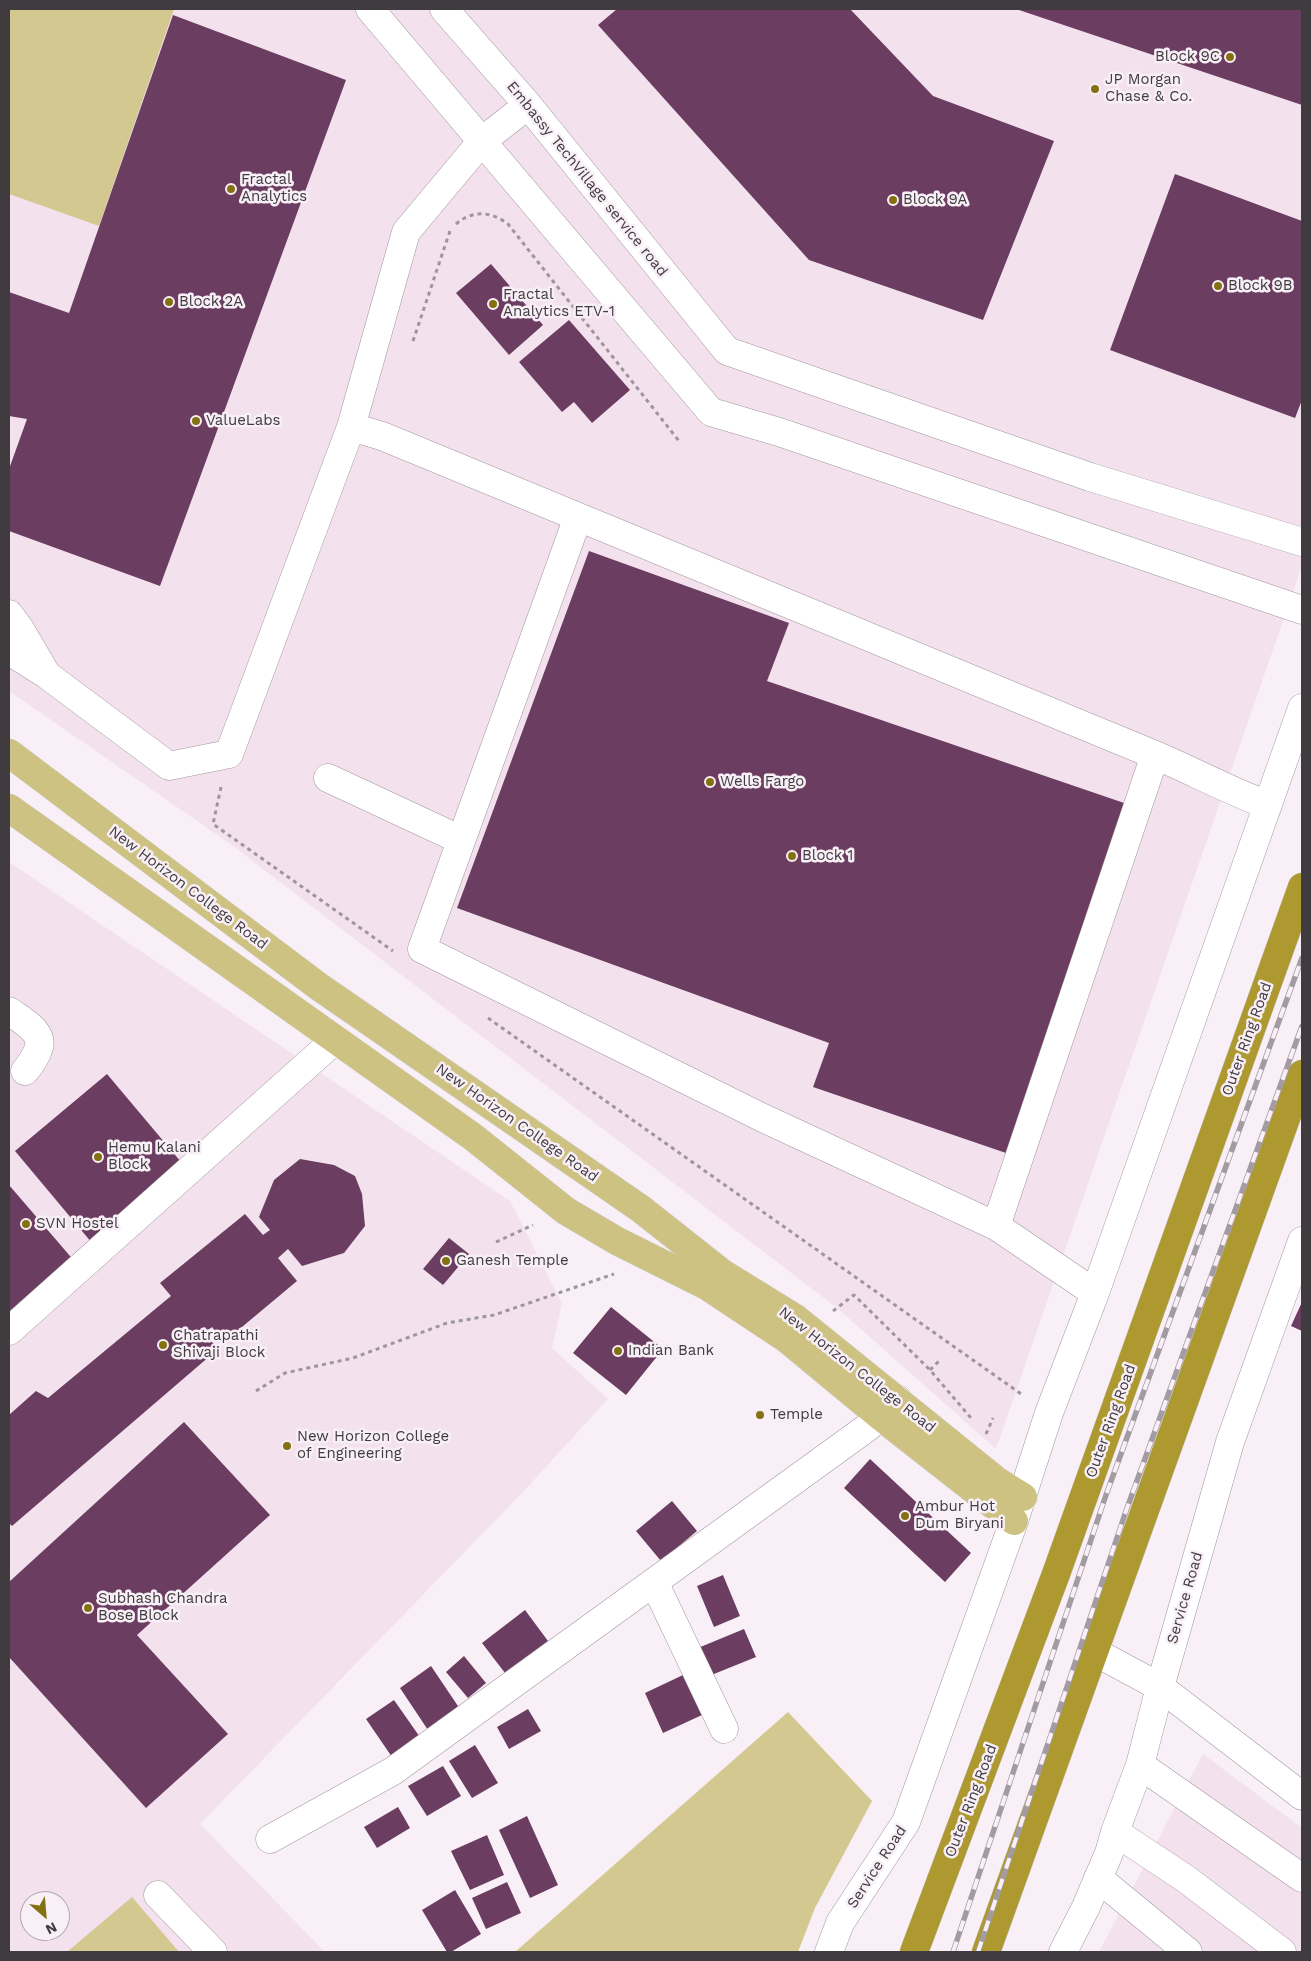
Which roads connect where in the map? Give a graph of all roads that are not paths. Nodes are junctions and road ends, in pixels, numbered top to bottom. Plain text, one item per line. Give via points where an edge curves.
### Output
1 (370, 9) edge
2 (444, 9) edge
3 (528, 105) junction
4 (482, 141) junction
5 (351, 427) junction
6 (578, 517) junction
7 (1302, 542) edge
8 (1302, 610) edge
9 (9, 614) edge
10 (9, 651) edge
11 (47, 675) junction
12 (1302, 708) edge
13 (9, 753) edge
14 (1155, 755) junction
15 (328, 778) dead end
16 (1268, 804) junction
17 (9, 808) edge
18 (461, 840) junction
19 (1302, 887) edge
20 (9, 1012) edge
21 (335, 1040) junction
22 (25, 1072) dead end
23 (1302, 1074) edge
24 (996, 1226) junction
25 (1302, 1241) edge
26 (1095, 1293) junction
27 (9, 1332) edge
28 (889, 1408) junction
29 (1018, 1509) junction
30 (654, 1582) junction
31 (1095, 1652) junction
32 (1160, 1687) junction
33 (724, 1729) dead end
34 (1140, 1765) junction
35 (1302, 1796) edge
36 (1115, 1832) junction
37 (270, 1839) dead end
38 (1098, 1878) junction
39 (1302, 1878) edge
40 (158, 1895) dead end
41 (213, 1952) edge
42 (829, 1952) edge
43 (914, 1952) edge
44 (986, 1952) edge
45 (1063, 1952) edge
46 (1188, 1952) edge
47 (1282, 1952) edge

1 - 4 street
2 - 3 street, Embassy TechVillage service road
3 - 4 street
3 - 7 street, Embassy TechVillage service road via 727,351 1090,477
4 - 5 street via 406,232
4 - 8 street via 711,412 798,438
5 - 6 street via 382,436
5 - 11 street via 229,754 169,766
6 - 14 street
6 - 18 street
9 - 11 street
10 - 11 street
12 - 16 street, Service Road
13 - 28 main road, New Horizon College Road via 318,986 641,1209 722,1273 795,1318
14 - 16 street via 1242,796
14 - 24 street
15 - 18 street
16 - 26 street, Service Road
17 - 21 main road, New Horizon College Road
18 - 24 street via 422,949 763,1118
19 - 43 highway, Outer Ring Road via 1056,1574
20 - 22 street via 38,1036 40,1049
21 - 27 street
21 - 28 main road, New Horizon College Road via 473,1137 566,1211 707,1286
23 - 31 highway
24 - 26 street
25 - 32 street, Service Road via 1230,1442
26 - 29 street, Service Road via 1048,1413
28 - 29 main road, New Horizon College Road
28 - 30 street via 868,1427
29 - 42 street, Service Road via 906,1822 840,1923
30 - 33 street
30 - 37 street via 393,1772
31 - 32 street
31 - 44 highway
32 - 34 street, Service Road
32 - 35 street
34 - 36 street, Service Road
34 - 39 street
36 - 38 street, Service Road
36 - 47 street via 1186,1879
38 - 45 street, Service Road
38 - 46 street
40 - 41 street

